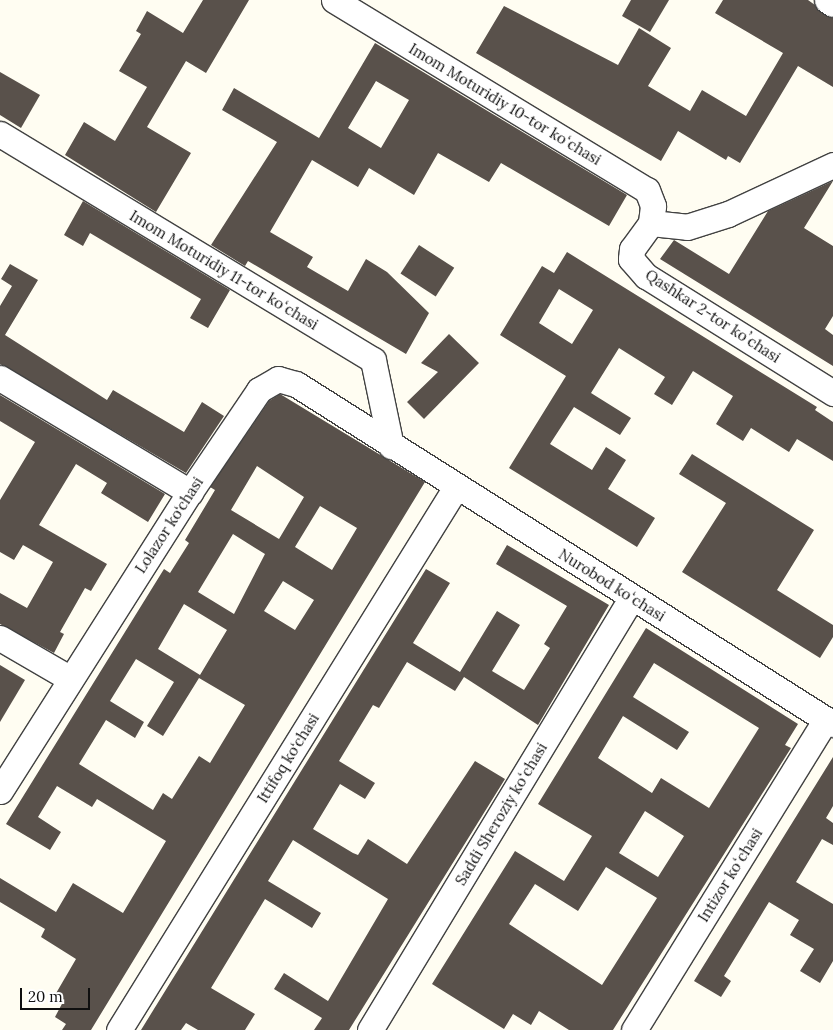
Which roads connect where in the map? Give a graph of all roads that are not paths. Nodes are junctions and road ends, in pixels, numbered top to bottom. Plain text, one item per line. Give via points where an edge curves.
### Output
1 (334, 0) edge
2 (827, 0) edge
3 (833, 4) edge
4 (0, 134) edge
5 (833, 165) edge
6 (651, 223) junction
7 (0, 378) edge
8 (833, 392) edge
9 (391, 446) junction
10 (456, 487) junction
11 (190, 492) junction
12 (632, 597) junction
13 (0, 638) edge
14 (69, 678) junction
15 (829, 722) edge
16 (0, 792) edge
17 (119, 1030) edge
18 (370, 1030) edge
19 (634, 1030) edge

1 - 6 street, Imom Moturidiy 10-tor koʻchasi via 646,190 653,206
2 - 3 street
4 - 9 street, Imom Moturidiy 11-tor koʻchasi via 373,360
5 - 6 street via 728,214 687,227
6 - 8 street, Qashkar 2-tor koʼchasi via 632,249 631,259 646,276
7 - 11 street
9 - 10 street, Nurobod koʻchasi
9 - 11 street, Lolazor ko‘chasi via 296,384 278,379 259,390
10 - 12 street, Nurobod koʻchasi
10 - 17 street, Ittifoq ko‘chasi
11 - 14 street, Lolazor ko‘chasi
12 - 15 street, Nurobod koʻchasi
12 - 18 street, Saddi Sheroziy koʻchasi
13 - 14 street
14 - 16 street, Lolazor ko‘chasi
15 - 19 street, Intizor koʻchasi

